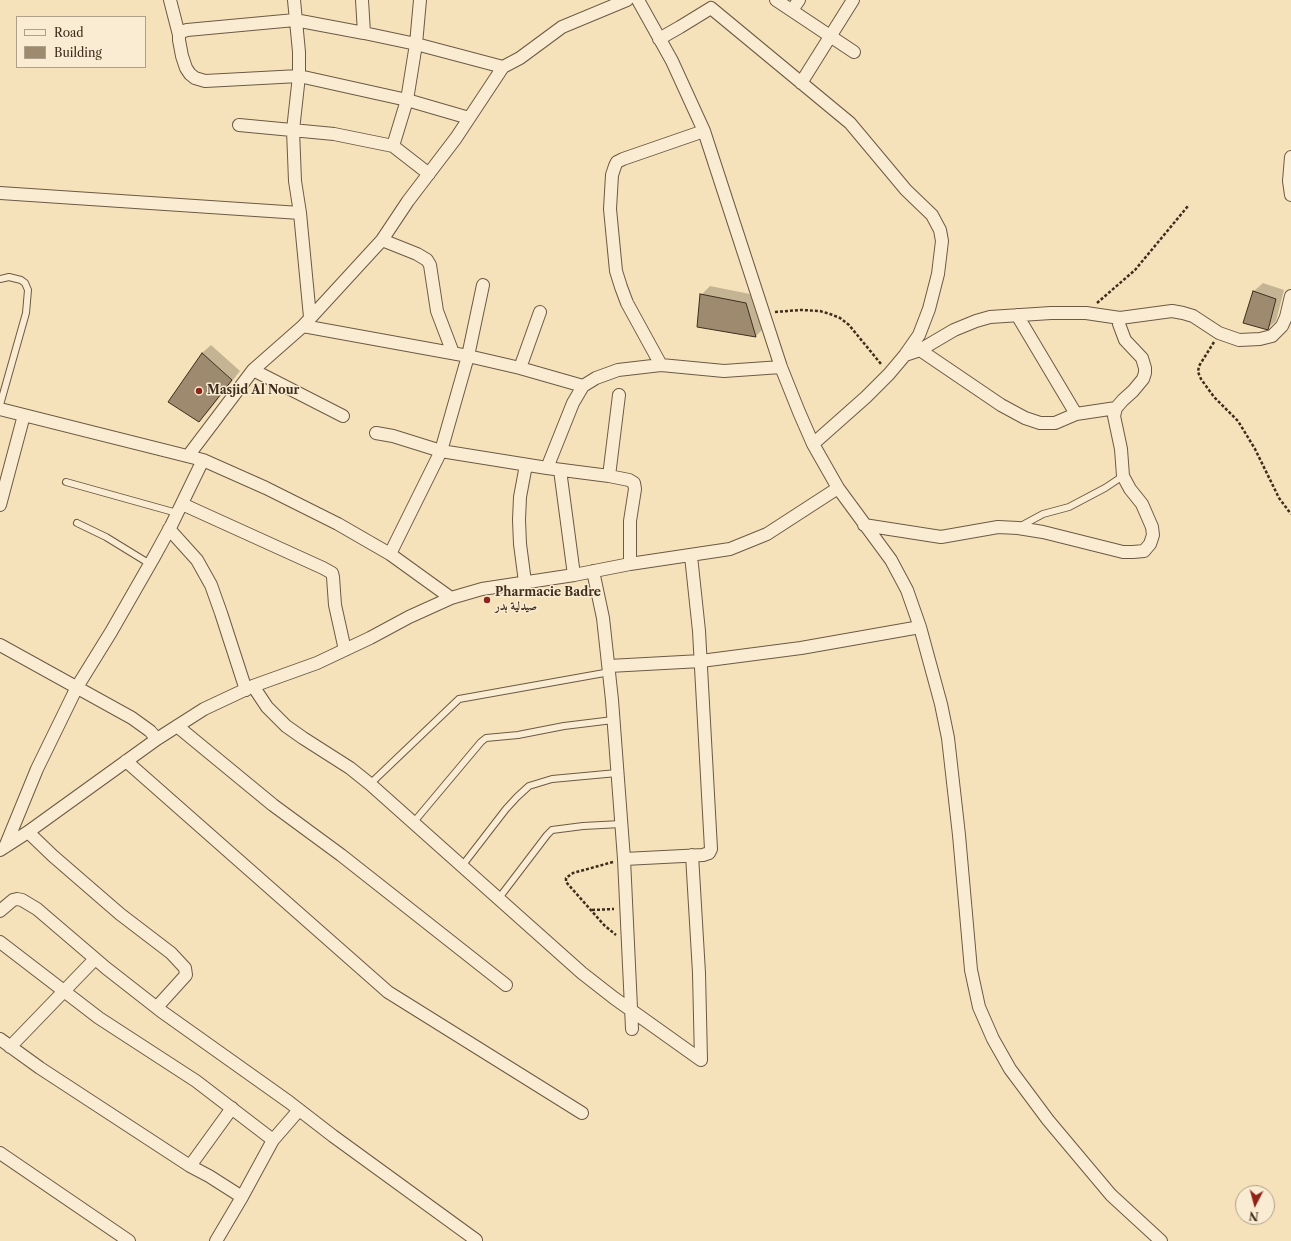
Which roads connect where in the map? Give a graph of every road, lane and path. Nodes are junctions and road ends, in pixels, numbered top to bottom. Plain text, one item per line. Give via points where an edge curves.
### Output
1 (170, 0) edge
2 (294, 0) edge
3 (362, 0) edge
4 (420, 0) edge
5 (626, 0) edge
6 (638, 0) edge
7 (776, 0) edge
8 (799, 0) edge
9 (853, 0) edge
10 (715, 4) edge
11 (792, 10) junction
12 (296, 20) junction
13 (364, 33) junction
14 (179, 36) junction
15 (831, 37) junction
16 (659, 39) junction
17 (416, 44) junction
18 (854, 52) dead end
19 (502, 67) junction
20 (299, 76) junction
21 (801, 83) junction
22 (407, 100) junction
23 (469, 118) junction
24 (239, 125) dead end
25 (293, 130) junction
26 (704, 131) junction
27 (393, 146) junction
28 (1291, 157) edge
29 (429, 174) junction
30 (0, 193) edge
31 (1291, 195) edge
32 (1188, 206) dead end
33 (300, 214) junction
34 (382, 240) junction
35 (0, 279) edge
36 (483, 285) dead end
37 (1291, 296) edge
38 (540, 312) dead end
39 (764, 313) junction
40 (1086, 313) junction
41 (1017, 315) junction
42 (1120, 318) junction
43 (306, 321) junction
44 (1219, 334) junction
45 (920, 350) junction
46 (453, 353) junction
47 (906, 355) junction
48 (468, 356) junction
49 (661, 365) junction
50 (782, 367) junction
51 (520, 368) junction
52 (253, 370) junction
53 (889, 374) junction
54 (584, 386) junction
55 (619, 395) dead end
56 (0, 405) edge
57 (1116, 408) junction
58 (0, 409) edge
59 (1076, 414) junction
60 (24, 415) junction
61 (343, 416) dead end
62 (376, 433) dead end
63 (813, 444) junction
64 (441, 451) junction
65 (188, 456) junction
66 (203, 460) junction
67 (526, 465) junction
68 (547, 468) junction
69 (560, 470) junction
70 (609, 476) junction
71 (1123, 476) junction
72 (66, 482) dead end
73 (838, 488) junction
74 (0, 505) edge
75 (179, 509) junction
76 (1291, 514) edge
77 (77, 523) dead end
78 (864, 525) junction
79 (1018, 528) junction
80 (169, 529) junction
81 (390, 554) junction
82 (691, 556) junction
83 (150, 564) junction
84 (630, 564) junction
85 (593, 571) junction
86 (574, 575) junction
87 (525, 582) junction
88 (451, 598) junction
89 (920, 626) junction
90 (0, 645) edge
91 (344, 650) junction
92 (701, 661) junction
93 (609, 669) junction
94 (77, 686) junction
95 (249, 688) junction
96 (614, 720) junction
97 (177, 726) junction
98 (157, 739) junction
99 (126, 761) junction
100 (617, 773) junction
101 (370, 784) junction
102 (414, 823) junction
103 (621, 824) junction
104 (28, 832) junction
105 (3, 848) edge
106 (692, 855) junction
107 (624, 859) junction
108 (462, 866) junction
109 (499, 898) junction
110 (626, 908) junction
111 (591, 910) junction
112 (0, 911) edge
113 (0, 942) edge
114 (628, 946) junction
115 (95, 959) junction
116 (506, 985) dead end
117 (63, 991) junction
118 (157, 1007) junction
119 (631, 1010) junction
120 (632, 1029) dead end
121 (0, 1039) edge
122 (10, 1047) junction
123 (232, 1108) junction
124 (299, 1110) junction
125 (582, 1113) dead end
126 (273, 1140) junction
127 (0, 1153) edge
128 (190, 1166) junction
129 (242, 1197) junction
130 (122, 1239) edge
131 (476, 1240) dead end
132 (216, 1241) edge
133 (1161, 1241) edge

1 - 14 street
2 - 12 street
3 - 13 street
4 - 17 street
5 - 19 street via 562,27 520,58
6 - 16 street
7 - 11 street
8 - 11 street
9 - 15 street
10 - 16 street
10 - 21 street
11 - 15 street
12 - 13 street
12 - 14 street via 187,30
12 - 20 street
13 - 17 street
14 - 20 street via 186,68 195,78 205,81
15 - 18 street
15 - 21 street
16 - 26 street via 675,67
17 - 19 street
17 - 22 street
19 - 23 street
20 - 22 street
20 - 25 street
21 - 47 street via 850,123 906,190 932,215 940,230 942,241 938,274 929,309 919,334
22 - 23 street
22 - 27 street
23 - 29 street
24 - 25 street
25 - 27 street via 334,134
25 - 33 street via 295,182
26 - 39 street
26 - 49 street via 622,159 617,162 612,175 610,209 616,271 627,303
27 - 29 street
28 - 31 street
29 - 34 street
30 - 33 street
32 - 40 path via 1135,270
33 - 43 street
34 - 43 street
34 - 46 street via 417,254 430,264 438,310
35 - 56 lane via 8,277 21,280 28,290 26,313
36 - 48 street
37 - 44 street via 1282,326 1272,336 1239,340
38 - 51 street
39 - 50 street
39 - 53 path via 814,310 840,318 849,325
40 - 41 street
40 - 42 street
41 - 45 street via 976,321 954,330
41 - 59 street
42 - 44 street via 1172,311 1193,316
42 - 57 street via 1119,324 1125,340 1142,358 1145,373 1143,380
43 - 46 street
43 - 52 street
44 - 76 path via 1199,366 1200,380 1238,421 1255,449 1278,498
45 - 47 street
45 - 59 street via 1001,405 1025,418 1040,423 1055,422
46 - 48 street
47 - 53 street
48 - 51 street
48 - 64 street
49 - 50 street via 724,371
49 - 54 street via 618,370 596,378
50 - 63 street
51 - 54 street
52 - 61 street
52 - 65 street
53 - 63 street
54 - 68 street via 572,403
55 - 70 street
57 - 59 street
57 - 71 street via 1114,416 1121,449
58 - 60 street
60 - 65 street
60 - 74 street
62 - 64 street
63 - 73 street
64 - 67 street
64 - 81 street
65 - 66 street
66 - 75 street
66 - 81 street via 316,512
67 - 68 street
67 - 87 street via 519,520
68 - 69 street
69 - 70 street
69 - 86 street
70 - 84 street via 632,481 635,486 630,522
71 - 79 lane via 1069,507 1043,514
71 - 79 street via 1142,504 1152,527 1150,544 1144,551 1123,552
72 - 75 lane
73 - 78 street
73 - 82 street via 767,534 730,549
75 - 80 street
75 - 91 street via 332,573
77 - 83 lane
78 - 79 street via 941,537 998,527
78 - 89 street via 891,560 901,578
80 - 83 street
80 - 95 street via 197,560 211,585
81 - 88 street
82 - 84 street
82 - 92 street
83 - 94 street
84 - 85 street
85 - 86 street
85 - 93 street via 603,618
86 - 87 street
87 - 88 street via 482,589
88 - 91 street
89 - 92 street via 801,648
89 - 133 street via 942,704 948,738 971,970 979,1008 992,1039 1010,1069 1048,1120 1111,1195
90 - 94 street
91 - 95 street
92 - 93 street
92 - 106 street via 711,845 710,851 706,854
93 - 96 street
93 - 101 lane via 459,699
94 - 98 street via 132,718
94 - 105 street
95 - 97 street via 204,709
95 - 101 street via 286,726
96 - 100 street
96 - 102 lane via 486,738
97 - 98 street
97 - 116 street via 257,793 341,855
98 - 99 street
99 - 104 street
99 - 125 street via 388,992
100 - 103 street
100 - 108 lane via 552,779 529,786 506,809
101 - 102 street
102 - 108 street
103 - 107 street
103 - 109 lane via 552,830
104 - 105 street
104 - 118 street via 120,914 171,953 185,968 186,975
106 - 107 street
106 - 119 street via 701,1060
107 - 110 street
107 - 111 path via 572,873 566,878 566,882
108 - 109 street
109 - 119 street via 582,973
110 - 111 path
110 - 114 street
111 - 114 path
112 - 115 street via 13,900 22,900 37,909
113 - 117 street
114 - 119 street
115 - 117 street
115 - 118 street
117 - 122 street
117 - 123 street
118 - 124 street
119 - 120 street
121 - 122 street
122 - 128 street
123 - 126 street
123 - 128 street
124 - 126 street
124 - 131 street
126 - 129 street
127 - 130 street
128 - 129 street
129 - 132 street

